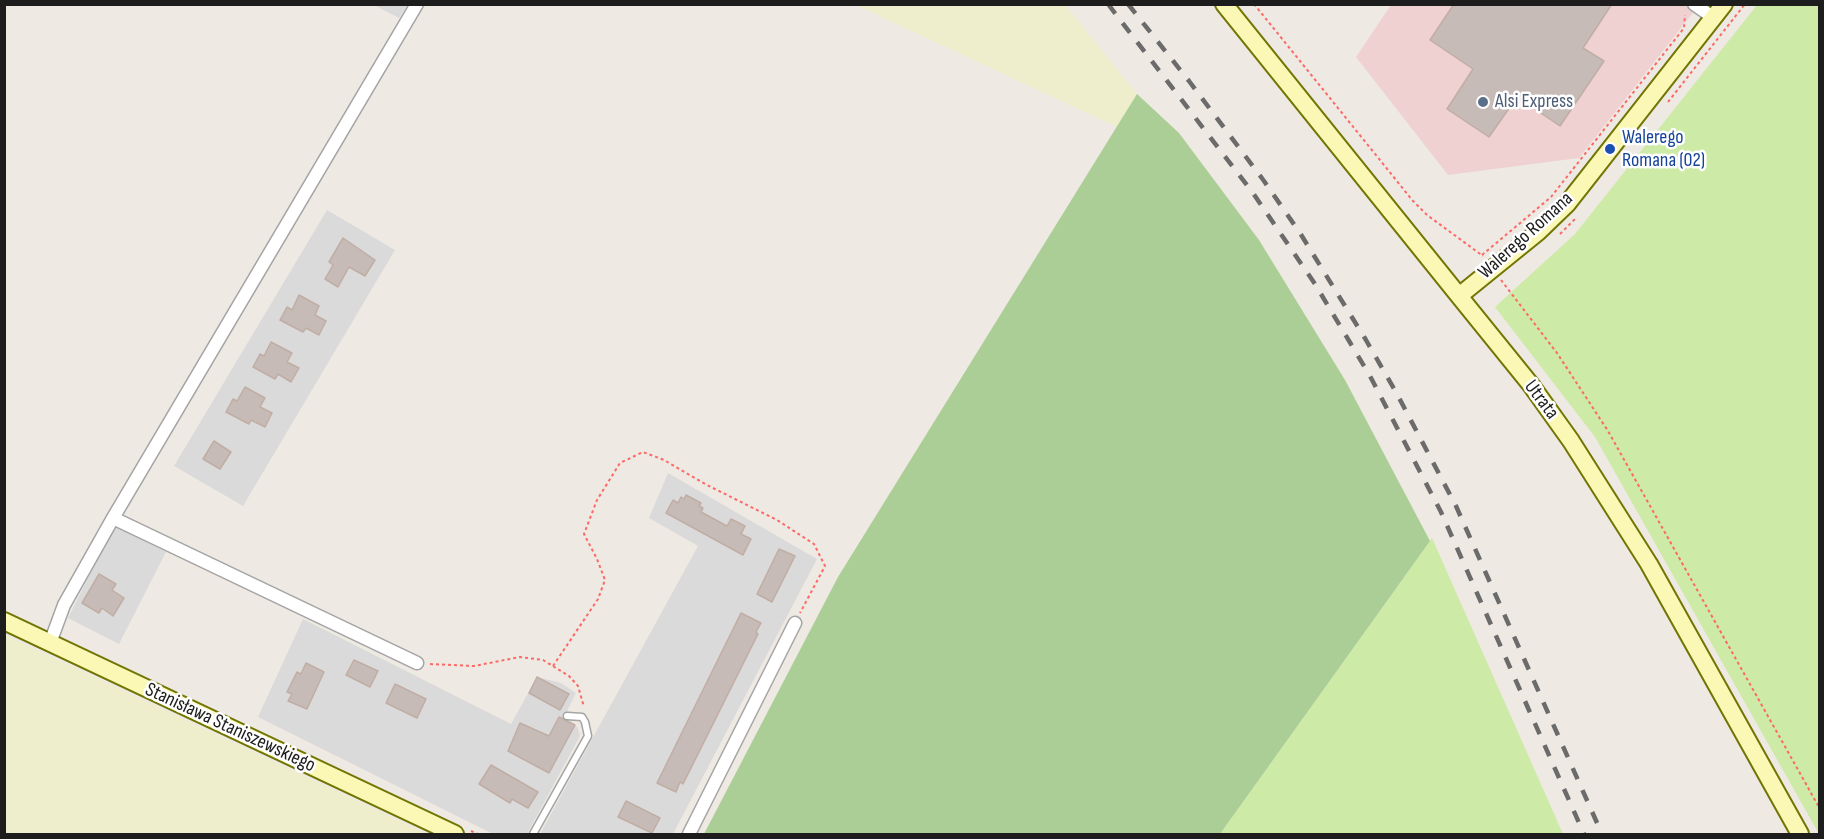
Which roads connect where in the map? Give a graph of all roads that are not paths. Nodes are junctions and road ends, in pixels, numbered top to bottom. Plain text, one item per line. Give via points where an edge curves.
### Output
1 (417, 4) edge
2 (1224, 4) edge
3 (1690, 7) edge
4 (1719, 11) edge
5 (1460, 296) junction
6 (113, 518) junction
7 (4, 621) edge
8 (795, 623) road end
9 (50, 643) junction
10 (417, 663) road end
11 (567, 716) dead end
12 (455, 834) edge
13 (533, 834) edge
14 (689, 834) edge
15 (1800, 834) edge

1 - 6 street
2 - 5 main road, Utrata
3 - 4 street
4 - 5 main road, Walerego Romana via 1567,204 1538,232 1487,262
5 - 15 main road, Utrata via 1547,407 1609,499
6 - 9 street via 64,604
6 - 10 street
7 - 9 main road, Stanisława Staniszewskiego
8 - 14 street
9 - 12 main road, Stanisława Staniszewskiego
11 - 13 lane via 582,717 588,736

